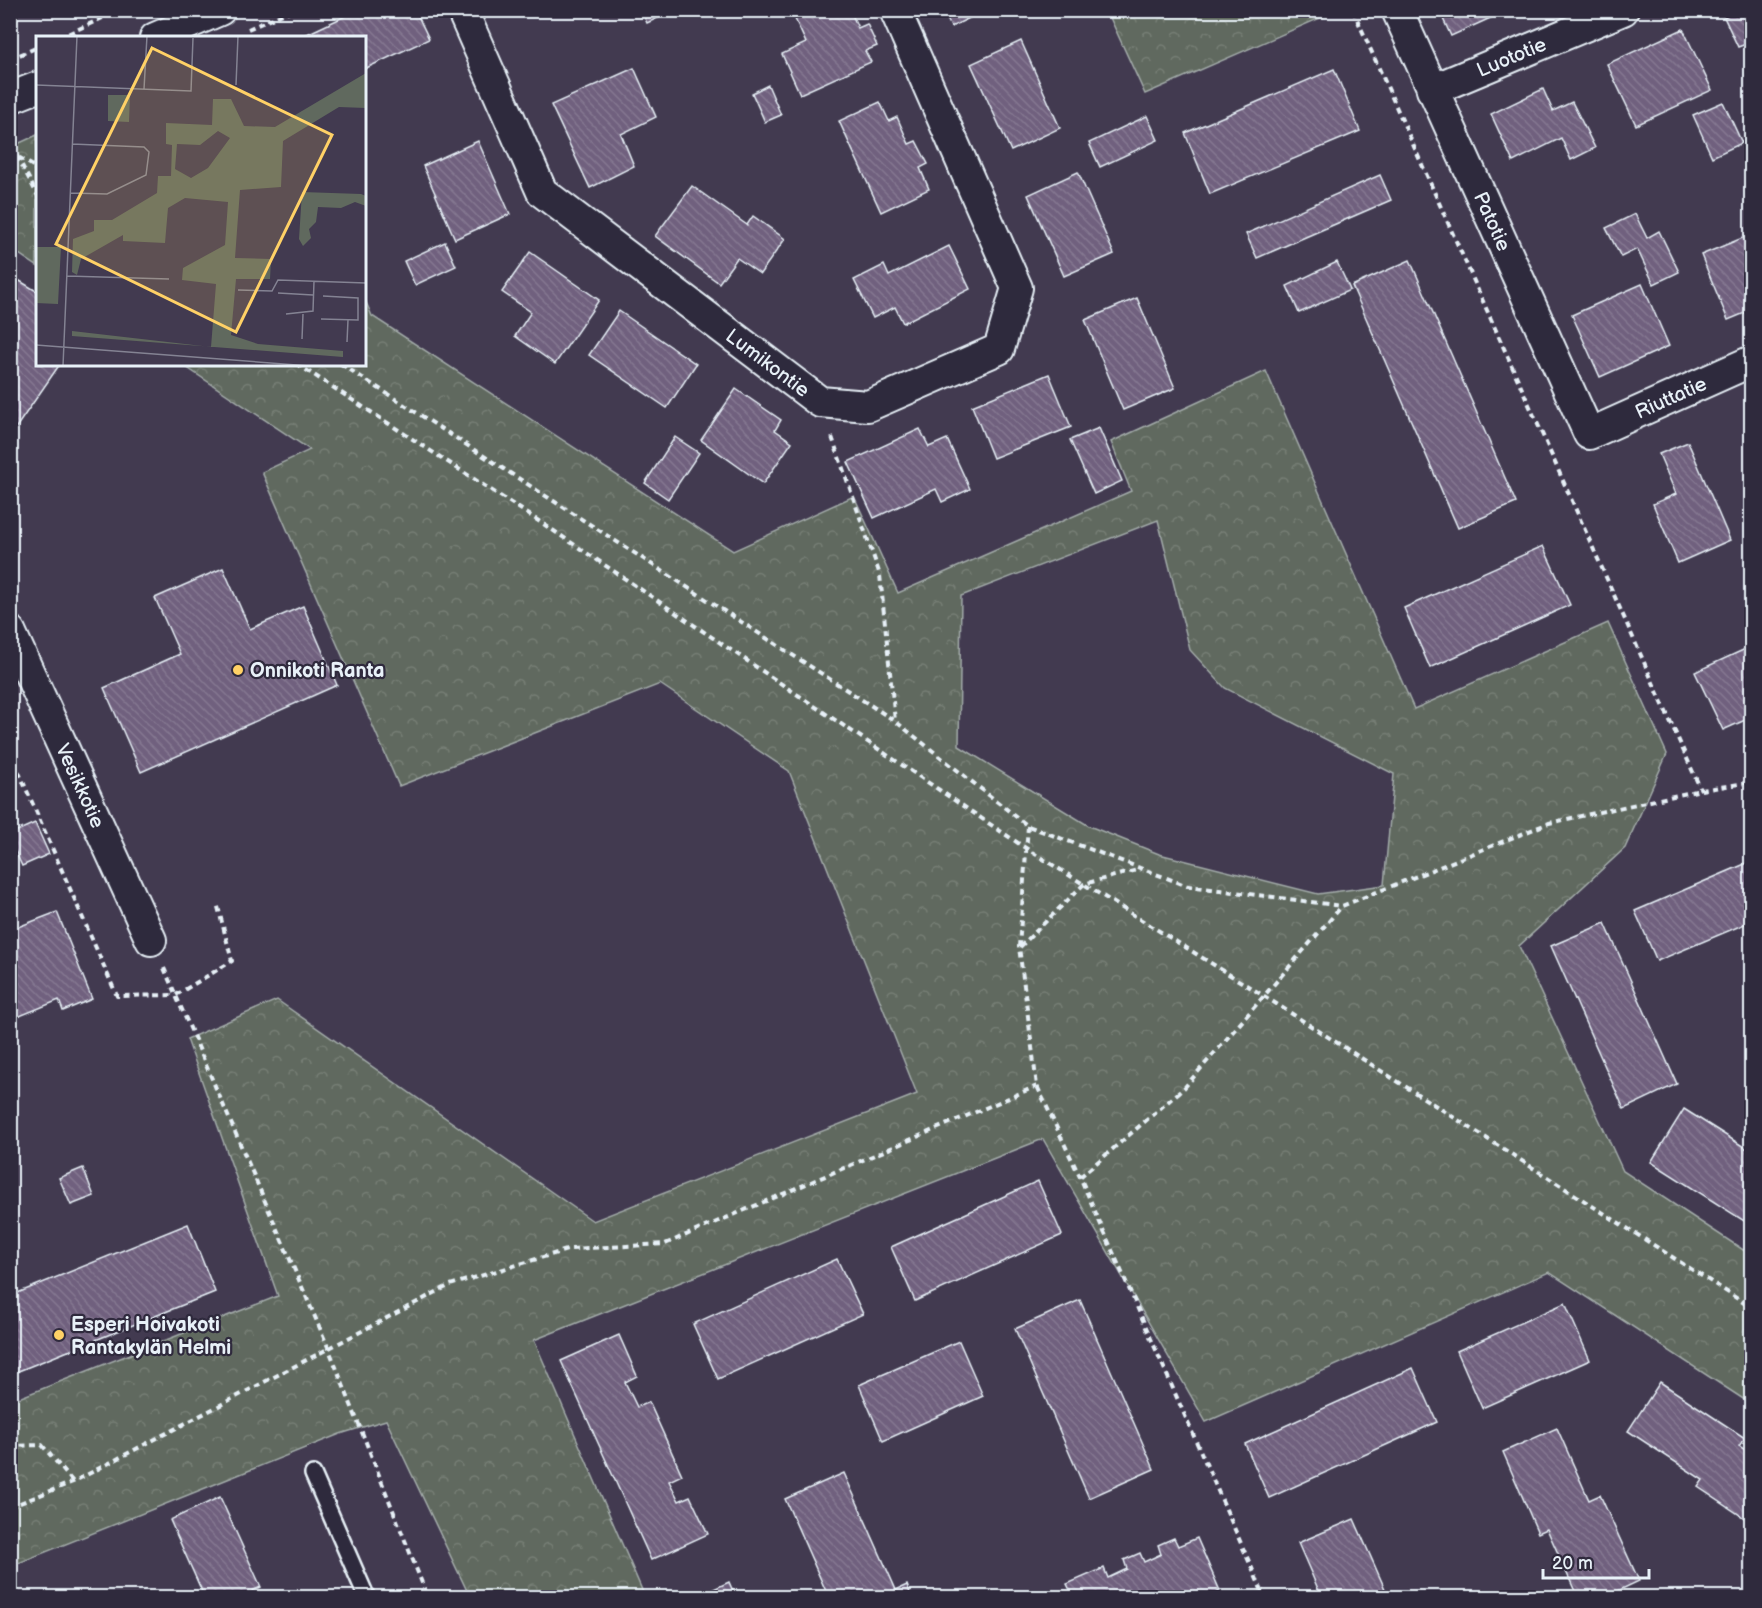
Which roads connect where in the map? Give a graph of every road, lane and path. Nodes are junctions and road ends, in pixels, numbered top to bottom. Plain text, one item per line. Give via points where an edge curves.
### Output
1 (120, 10) edge
2 (292, 10) edge
3 (462, 10) edge
4 (895, 10) edge
5 (1353, 10) edge
6 (1397, 10) edge
7 (1623, 10) edge
8 (229, 22) edge
9 (63, 36) edge
10 (164, 36) edge
11 (36, 48) edge
12 (10, 59) edge
13 (36, 88) edge
14 (1432, 90) junction
15 (10, 98) edge
16 (10, 152) edge
17 (17, 156) junction
18 (36, 168) edge
19 (36, 192) edge
20 (1752, 361) edge
21 (300, 366) edge
22 (344, 366) edge
23 (820, 402) junction
24 (1589, 434) joint
25 (10, 631) edge
26 (895, 721) junction
27 (1752, 782) edge
28 (1701, 790) junction
29 (1028, 826) junction
30 (1026, 849) junction
31 (1141, 868) junction
32 (1084, 884) junction
33 (1342, 906) junction
34 (151, 939) joint
35 (1019, 948) junction
36 (1264, 996) junction
37 (1037, 1086) junction
38 (1080, 1177) junction
39 (1752, 1308) edge
40 (328, 1347) junction
41 (10, 1446) edge
42 (313, 1474) dead end
43 (73, 1482) junction
44 (10, 1507) edge
45 (367, 1598) edge
46 (428, 1598) edge
47 (1265, 1598) edge

1 - 9 path
2 - 8 path
3 - 23 street, Lumikontie via 542,192
4 - 23 street, Lumikontie via 1017,288 999,349 868,406
5 - 28 path
6 - 14 street, Patotie
7 - 14 street, Luototie
8 - 10 street
11 - 12 path
13 - 15 street
14 - 24 street, Patotie
16 - 17 path
17 - 18 path
17 - 19 path
20 - 24 street, Riuttatie
21 - 30 path via 554,531
22 - 26 path
23 - 26 path via 880,575
25 - 34 street, Vesikkotie
26 - 29 path
27 - 28 path
28 - 33 path via 1549,823
29 - 30 path
29 - 31 path
30 - 32 path
30 - 35 path
31 - 32 path
31 - 33 path via 1188,886
32 - 35 path
32 - 36 path
33 - 36 path
34 - 40 path
35 - 37 path
36 - 38 path via 1184,1088
36 - 39 path
37 - 38 path
37 - 40 path via 665,1244 570,1249 450,1286
38 - 47 path
40 - 43 path
40 - 46 path
41 - 43 path via 42,1445
42 - 45 lane
43 - 44 path

